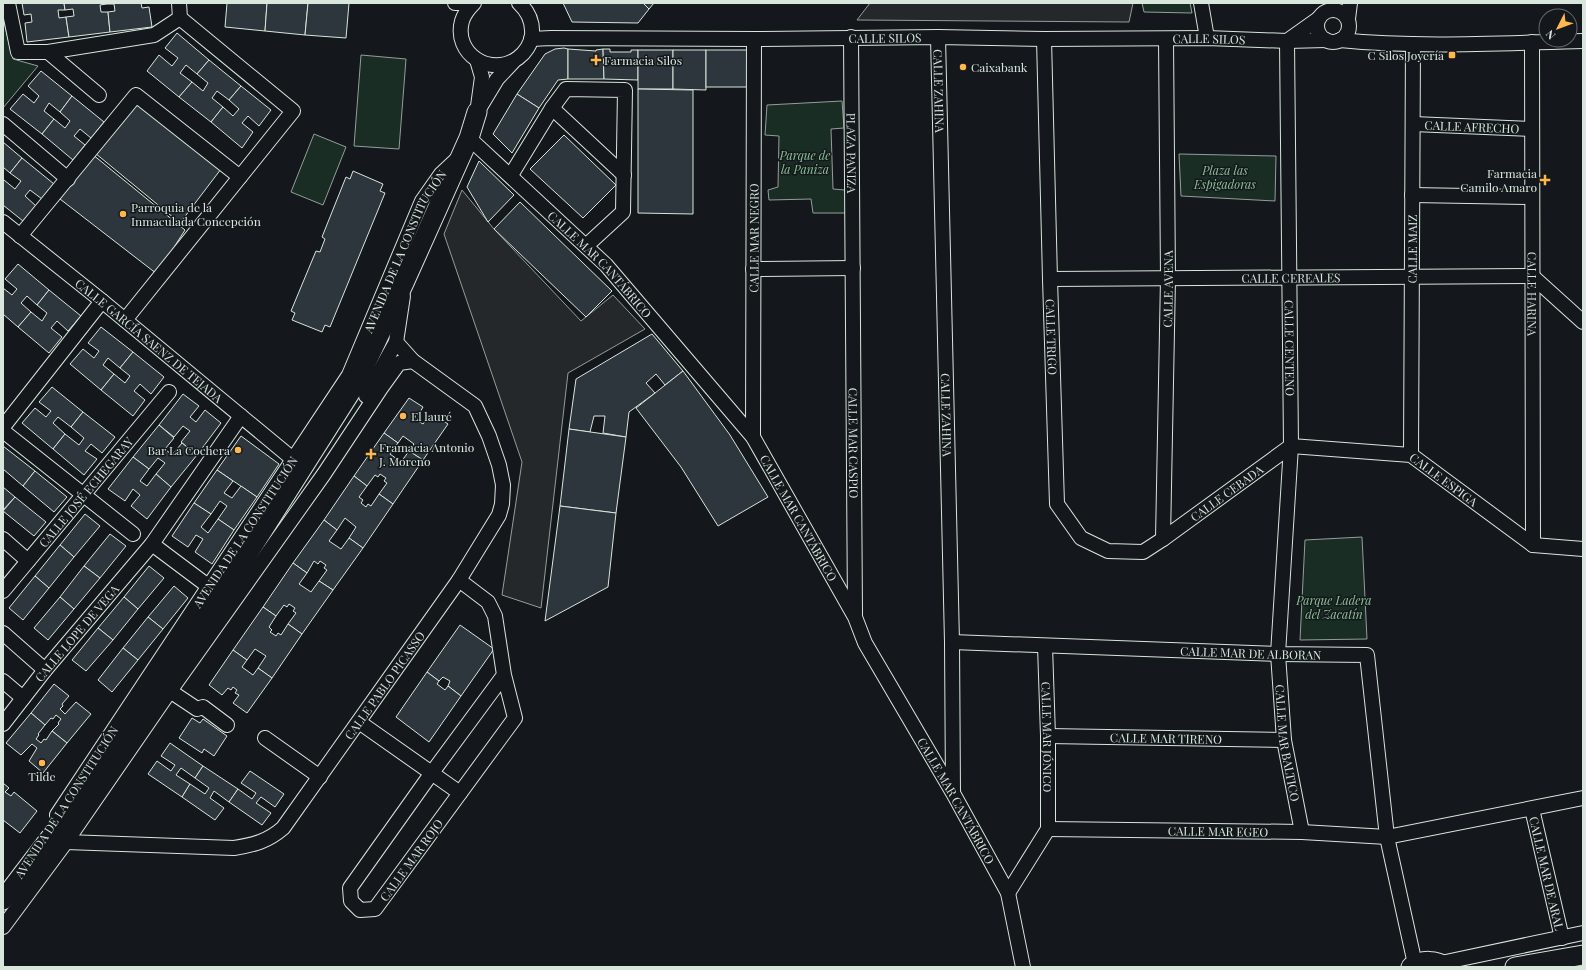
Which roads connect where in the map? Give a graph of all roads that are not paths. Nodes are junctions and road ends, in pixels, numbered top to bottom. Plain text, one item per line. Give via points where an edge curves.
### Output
1 (8, 3) edge
2 (179, 3) edge
3 (455, 3) edge
4 (461, 3) edge
5 (474, 3) edge
6 (1201, 3) edge
7 (1350, 3) edge
8 (524, 5) edge
9 (1338, 6) edge
10 (180, 18) junction
11 (1318, 19) junction
12 (1340, 32) junction
13 (938, 36) junction
14 (851, 37) junction
15 (1207, 38) junction
16 (531, 39) junction
17 (754, 39) junction
18 (1044, 39) junction
19 (1166, 39) junction
20 (1287, 41) junction
21 (1583, 41) edge
22 (1532, 42) junction
23 (1413, 44) junction
24 (48, 52) junction
25 (476, 60) junction
26 (514, 62) junction
27 (100, 95) dead end
28 (552, 108) junction
29 (477, 112) junction
30 (3, 124) edge
31 (1413, 124) junction
32 (1532, 129) junction
33 (465, 147) junction
34 (511, 175) junction
35 (624, 175) junction
36 (240, 177) junction
37 (68, 179) junction
38 (1412, 195) junction
39 (1532, 197) junction
40 (3, 222) edge
41 (20, 236) junction
42 (586, 246) junction
43 (853, 268) junction
44 (753, 269) junction
45 (1532, 276) junction
46 (1412, 277) junction
47 (1168, 278) junction
48 (1289, 278) junction
49 (1050, 279) junction
50 (404, 284) junction
51 (102, 301) junction
52 (125, 320) junction
53 (1583, 322) edge
54 (396, 342) junction
55 (413, 361) junction
56 (169, 392) dead end
57 (241, 416) junction
58 (3, 427) edge
59 (3, 431) edge
60 (752, 437) junction
61 (1291, 446) junction
62 (1411, 455) junction
63 (294, 460) junction
64 (324, 474) junction
65 (83, 494) junction
66 (133, 534) dead end
67 (3, 539) edge
68 (1163, 540) junction
69 (152, 544) junction
70 (1533, 545) junction
71 (1583, 549) edge
72 (28, 561) junction
73 (459, 580) junction
74 (208, 586) junction
75 (3, 591) edge
76 (855, 617) junction
77 (3, 633) edge
78 (952, 642) junction
79 (1045, 646) junction
80 (1278, 654) junction
81 (45, 670) junction
82 (504, 675) junction
83 (3, 681) edge
84 (170, 692) junction
85 (23, 698) junction
86 (359, 722) junction
87 (3, 724) edge
88 (228, 725) dead end
89 (1048, 736) junction
90 (265, 738) dead end
91 (1284, 740) junction
92 (431, 774) junction
93 (320, 777) junction
94 (460, 793) junction
95 (953, 793) junction
96 (1583, 798) edge
97 (1532, 809) junction
98 (1048, 829) junction
99 (1302, 832) junction
100 (1387, 837) junction
101 (66, 842) junction
102 (1008, 893) junction
103 (3, 899) edge
104 (3, 927) edge
105 (1583, 933) edge
106 (1562, 938) junction
107 (1583, 955) edge
108 (1444, 965) edge
109 (1413, 966) edge
110 (1023, 967) edge
111 (1515, 967) edge

1 - 24 street via 18,52
2 - 10 street
3 - 4 street
5 - 25 street, AVENIDA DE LA CONSTITUCIÓN via 462,21 461,32 463,42
6 - 15 street
7 - 12 street
8 - 16 street via 530,17
9 - 11 street via 1324,12
9 - 12 street via 1342,12
10 - 24 street via 154,35
10 - 36 street via 293,111
11 - 12 street via 1319,33
11 - 20 street
12 - 20 street, CALLE SILOS
12 - 23 street, CALLE SILOS via 1366,42
13 - 14 street, CALLE SILOS
13 - 18 street, CALLE SILOS
13 - 78 street, CALLE ZAHINA
14 - 17 street, CALLE SILOS
14 - 43 street, PLAZA PANIZA
15 - 19 street, CALLE SILOS
15 - 20 street, CALLE SILOS
16 - 17 street, CALLE SILOS
16 - 26 street, AVENIDA DE LA CONSTITUCIÓN via 525,52
17 - 44 street, CALLE MAR NEGRO
18 - 19 street, CALLE SILOS
18 - 49 street, CALLE TRIGO
19 - 47 street, CALLE AVENA
20 - 48 street, CALLE CENTENO
21 - 22 street, CALLE SILOS
22 - 23 street, CALLE SILOS
22 - 32 street, CALLE HARINA
23 - 31 street, CALLE MAIZ
24 - 27 street
25 - 26 street via 495,66
25 - 29 street, AVENIDA DE LA CONSTITUCIÓN via 482,77
26 - 29 street, AVENIDA DE LA CONSTITUCIÓN via 498,78
28 - 34 street
28 - 35 street
28 - 35 street via 566,89 625,90
29 - 33 street, AVENIDA DE LA CONSTITUCIÓN
30 - 37 street
31 - 32 street, CALLE AFRECHO
31 - 38 street, CALLE MAIZ
32 - 39 street, CALLE HARINA
33 - 34 street, CALLE MAR CANTÁBRICO
33 - 50 street, AVENIDA DE LA CONSTITUCIÓN
33 - 63 street, AVENIDA DE LA CONSTITUCIÓN via 422,201 349,375
34 - 42 street, CALLE MAR CANTÁBRICO
35 - 42 street via 623,212
36 - 37 street via 136,95
36 - 52 street
37 - 41 street
38 - 39 street
38 - 46 street, CALLE MAIZ
39 - 45 street, CALLE HARINA
40 - 41 street, CALLE GARCÍA SAENZ DE TEJADA
41 - 51 street, CALLE GARCÍA SAENZ DE TEJADA
42 - 60 street, CALLE MAR CANTÁBRICO via 606,265
43 - 44 street
43 - 76 street, CALLE MAR CASPIO
44 - 60 street, CALLE MAR NEGRO
45 - 46 street, CALLE CEREALES
45 - 53 street
45 - 70 street, CALLE HARINA
46 - 48 street, CALLE CEREALES
46 - 62 street, CALLE MAIZ
47 - 48 street, CALLE CEREALES
47 - 49 street, CALLE CEREALES
47 - 68 street, CALLE AVENA
48 - 61 street, CALLE CENTENO
49 - 68 street, CALLE TRIGO via 1057,504 1081,538 1108,551 1143,552
50 - 54 street, AVENIDA DE LA CONSTITUCIÓN
50 - 103 street, AVENIDA DE LA CONSTITUCIÓN via 358,382 221,596 76,804
51 - 52 street, CALLE GARCÍA SAENZ DE TEJADA
51 - 58 street
52 - 57 street, CALLE GARCÍA SAENZ DE TEJADA
54 - 55 street, CALLE PABLO PICASSO
54 - 64 street, AVENIDA DE LA CONSTITUCIÓN
55 - 64 street, AVENIDA DE LA CONSTITUCIÓN via 399,363
55 - 73 street, CALLE PABLO PICASSO via 475,406 500,465 503,485 500,515
56 - 65 street, CALLE JOSÉ ECHEGARAY
57 - 63 street, CALLE GARCÍA SAENZ DE TEJADA
57 - 69 street, CALLE LOPE DE VEGA
59 - 65 street
60 - 76 street, CALLE MAR CANTÁBRICO
61 - 62 street, CALLE ESPIGA
61 - 68 street, CALLE CEBADA
61 - 80 street, CALLE CENTENO
62 - 70 street, CALLE ESPIGA
63 - 74 street, AVENIDA DE LA CONSTITUCIÓN
64 - 84 street, AVENIDA DE LA CONSTITUCIÓN
65 - 66 street
65 - 72 street, CALLE JOSÉ ECHEGARAY
67 - 72 street
69 - 74 street
69 - 81 street, CALLE LOPE DE VEGA
70 - 71 street
72 - 75 street, CALLE JOSÉ ECHEGARAY
73 - 82 street, CALLE MAR ROJO via 488,602 495,616
73 - 86 street, CALLE PABLO PICASSO
74 - 103 street, AVENIDA DE LA CONSTITUCIÓN
76 - 95 street, CALLE MAR CANTÁBRICO via 865,643
77 - 81 street
78 - 79 street, CALLE MAR DE ALBORAN
78 - 95 street, CALLE ZAHINA
79 - 80 street, CALLE MAR DE ALBORAN
79 - 89 street, CALLE MAR JÓNICO
80 - 91 street, CALLE MAR BALTICO
80 - 100 street, CALLE MAR DE ALBORAN via 1367,655
81 - 85 street, CALLE LOPE DE VEGA
82 - 92 street, CALLE MAR ROJO
82 - 94 street, CALLE MAR ROJO via 515,718
83 - 85 street
84 - 88 street via 197,709 203,707
84 - 101 street, AVENIDA DE LA CONSTITUCIÓN
85 - 87 street, CALLE LOPE DE VEGA
86 - 92 street
86 - 93 street, CALLE PABLO PICASSO
89 - 91 street, CALLE MAR TIRENO
89 - 98 street, CALLE MAR JÓNICO
90 - 93 street
91 - 99 street, CALLE MAR BALTICO
92 - 94 street
92 - 94 street, CALLE MAR ROJO via 350,888 351,901 360,910 375,909
93 - 101 street, CALLE PABLO PICASSO via 283,828 260,843 234,848
95 - 102 street, CALLE MAR CANTÁBRICO
96 - 97 street, CALLE MAR EGEO
97 - 100 street, CALLE MAR EGEO
97 - 106 street, CALLE MAR DE ARAL
98 - 99 street, CALLE MAR EGEO
98 - 102 street
99 - 100 street, CALLE MAR EGEO
100 - 109 street
101 - 104 street, AVENIDA DE LA CONSTITUCIÓN
102 - 110 street, CALLE MAR CANTÁBRICO
105 - 106 street
106 - 108 street
107 - 111 street
108 - 109 street via 1432,961

